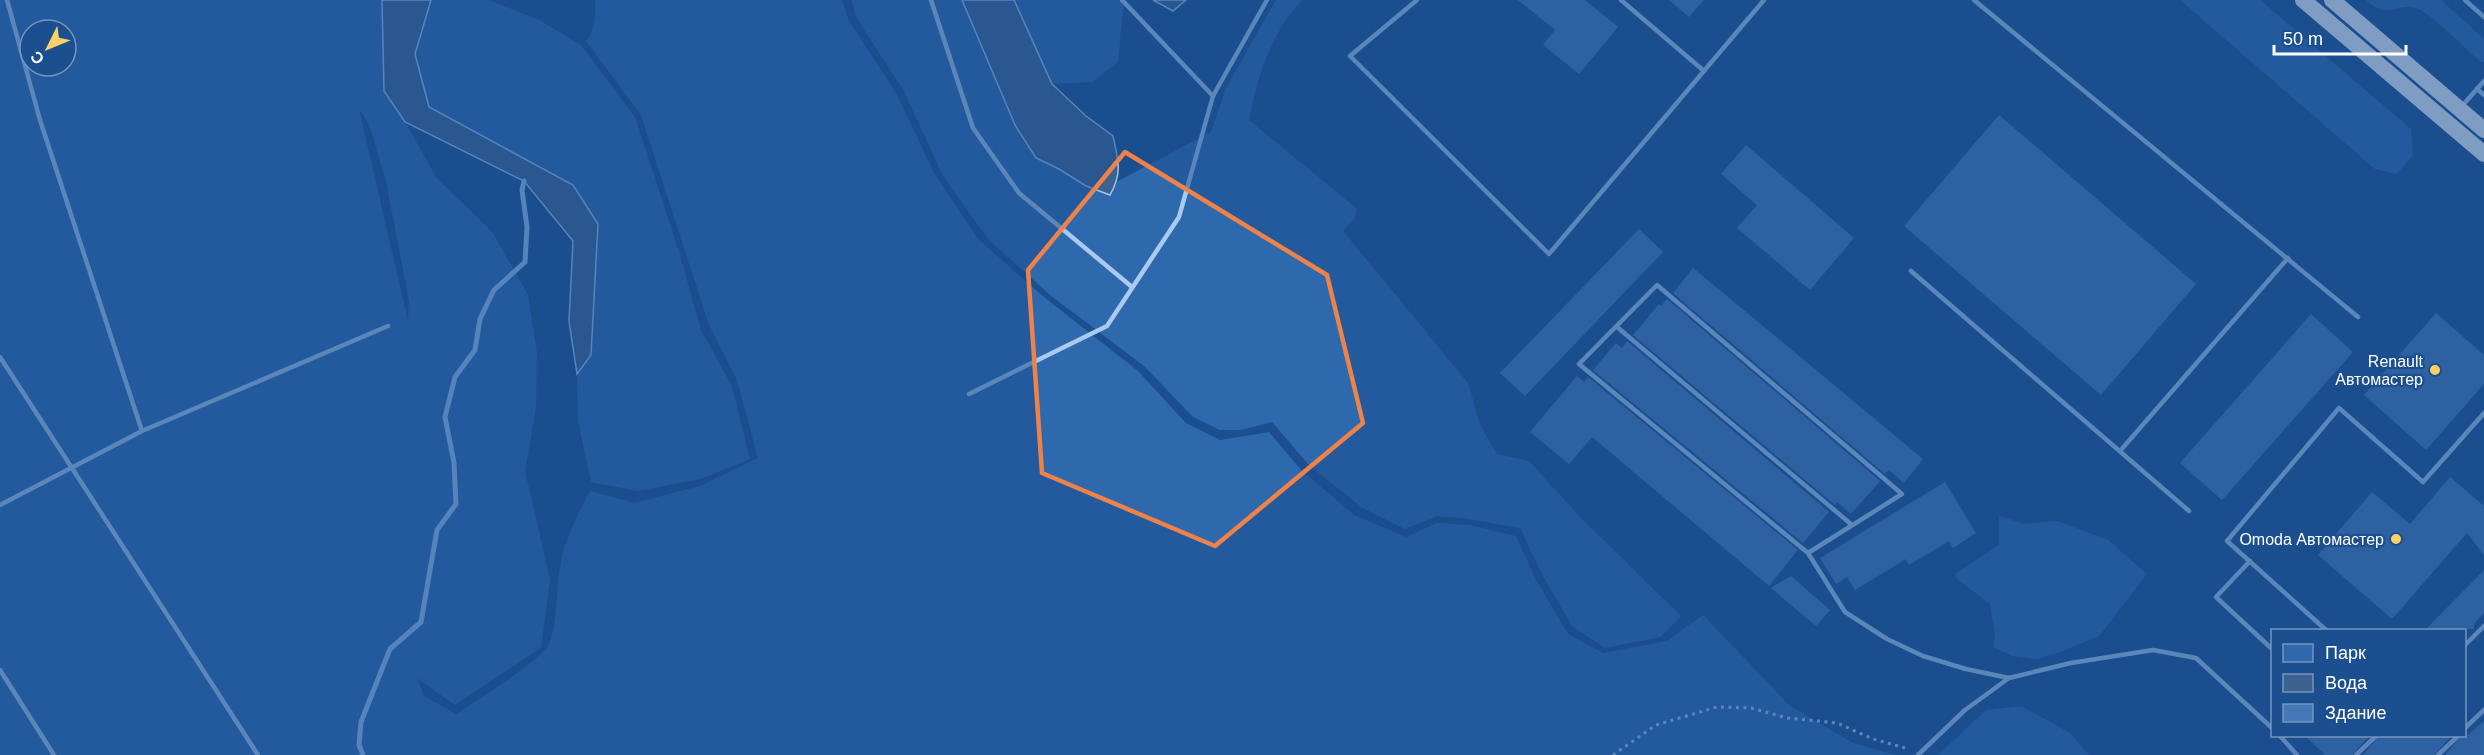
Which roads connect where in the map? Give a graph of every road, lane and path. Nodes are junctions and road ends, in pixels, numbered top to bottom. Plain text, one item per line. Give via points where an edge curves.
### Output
1 (7, 0) edge
2 (931, 0) edge
3 (1122, 0) edge
4 (1267, 0) edge
5 (1417, 0) edge
6 (1622, 0) edge
7 (1764, 0) edge
8 (1974, 0) edge
9 (2303, 0) edge
10 (2332, 0) edge
11 (2465, 0) edge
12 (2484, 17) edge
13 (1704, 70) junction
14 (2484, 81) edge
15 (2477, 89) junction
16 (2484, 95) edge
17 (1213, 96) junction
18 (2460, 109) junction
19 (2484, 130) edge
20 (2484, 154) edge
21 (2288, 258) junction
22 (1911, 271) dead end
23 (1132, 287) junction
24 (2358, 317) dead end
25 (388, 326) dead end
26 (1617, 327) junction
27 (0, 357) edge
28 (969, 394) dead end
29 (2484, 413) edge
30 (142, 431) junction
31 (2120, 451) junction
32 (71, 467) junction
33 (0, 505) edge
34 (2189, 511) dead end
35 (1852, 525) junction
36 (1808, 553) junction
37 (2250, 561) junction
38 (2484, 626) edge
39 (2325, 629) edge
40 (2466, 644) edge
41 (2271, 649) edge
42 (0, 670) edge
43 (2009, 678) junction
44 (2484, 710) edge
45 (2271, 727) edge
46 (2466, 727) edge
47 (2282, 737) edge
48 (2374, 737) edge
49 (2456, 737) edge
50 (1922, 750) junction
51 (54, 755) edge
52 (258, 755) edge
53 (1613, 755) edge
54 (1918, 755) edge
55 (2297, 755) edge
56 (2356, 755) edge
57 (2438, 755) edge

1 - 30 lane via 40,120
2 - 23 lane via 973,128 1019,193
3 - 17 lane
4 - 17 lane
5 - 13 lane via 1350,56 1549,254
6 - 13 lane
7 - 13 lane
8 - 21 lane
9 - 20 highway
10 - 18 highway
11 - 12 lane
14 - 15 lane
15 - 16 lane
15 - 18 lane
17 - 23 lane via 1179,217
18 - 19 highway
21 - 24 lane
21 - 31 lane
22 - 31 lane
23 - 28 lane via 1107,326
25 - 30 lane
26 - 35 lane
26 - 35 lane via 1657,285 1902,494
26 - 36 lane via 1579,364
27 - 32 lane
29 - 37 lane via 2423,482 2340,408 2227,541
30 - 32 lane
31 - 34 lane
32 - 33 lane
32 - 52 lane
35 - 36 lane
36 - 43 lane via 1845,612 1887,639 1934,660
37 - 39 lane
37 - 41 lane via 2216,597
38 - 40 lane
42 - 51 lane
43 - 45 lane via 2153,650 2196,658
43 - 50 lane via 1965,710
44 - 46 lane
47 - 55 lane
48 - 56 lane
49 - 57 lane
50 - 53 path via 1903,749 1837,723 1787,718 1751,708 1718,707 1656,725
50 - 54 lane

